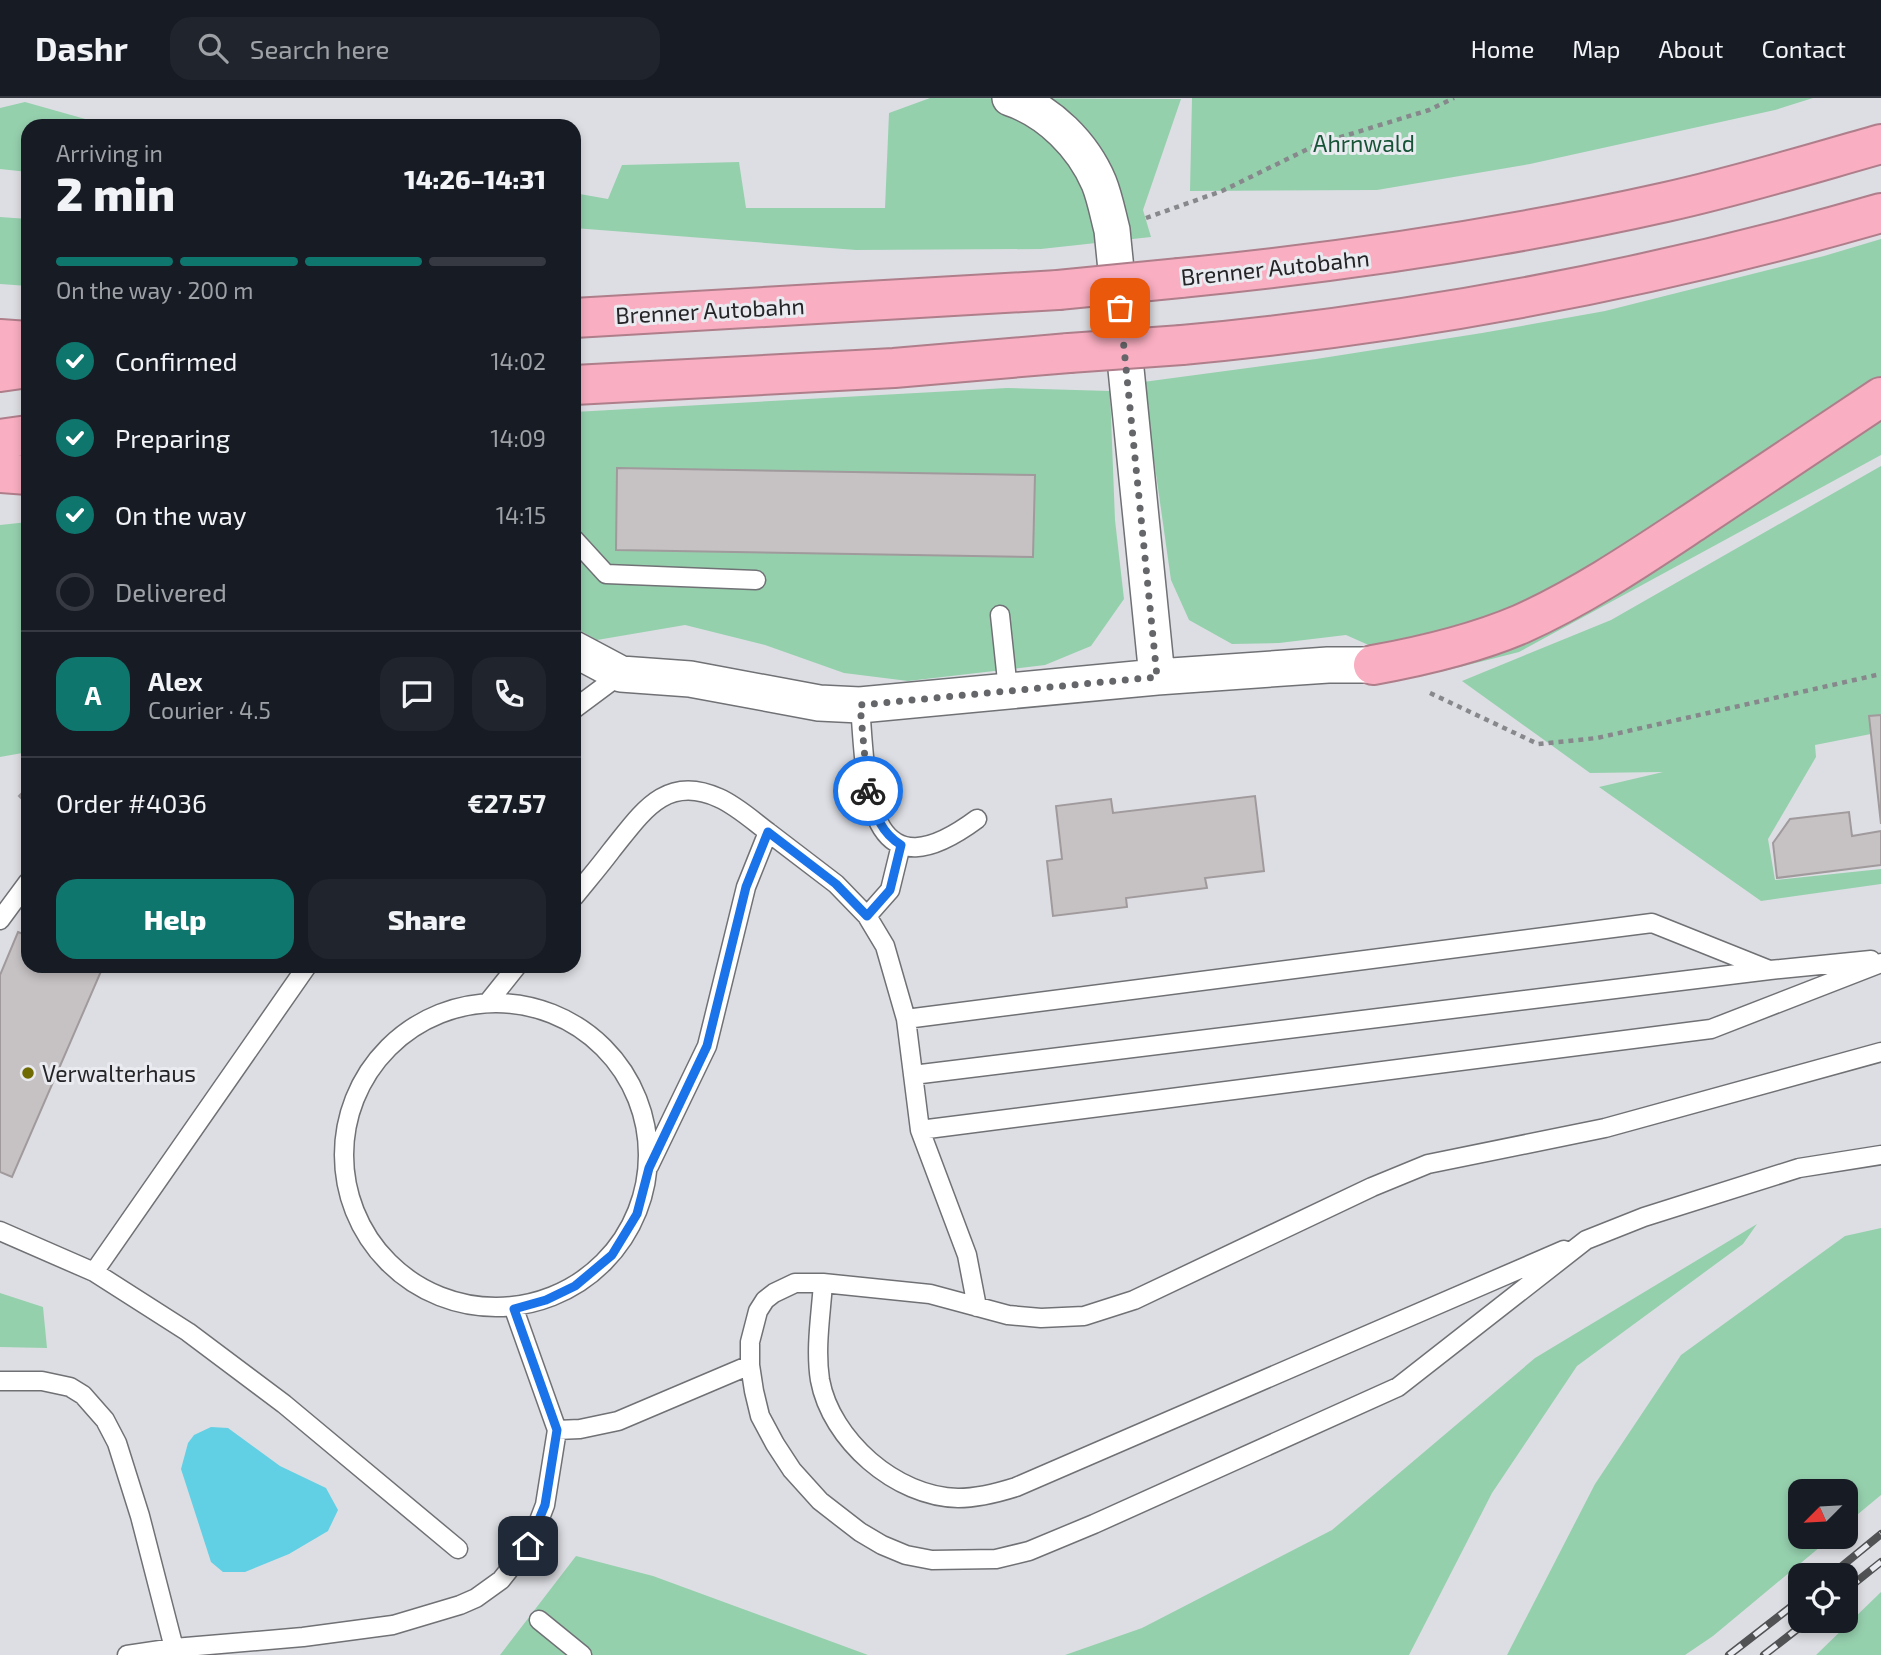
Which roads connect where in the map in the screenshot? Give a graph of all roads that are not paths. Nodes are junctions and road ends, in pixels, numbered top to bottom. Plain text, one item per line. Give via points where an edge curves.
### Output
1 (1010, 98) edge
2 (1881, 144) edge
3 (1881, 213) edge
4 (581, 318) edge
5 (0, 339) edge
6 (21, 340) edge
7 (21, 369) edge
8 (0, 372) edge
9 (581, 385) edge
10 (1881, 397) edge
11 (21, 436) edge
12 (0, 439) edge
13 (0, 473) edge
14 (21, 474) edge
15 (581, 546) edge
16 (756, 580) dead end
17 (1000, 615) dead end
18 (581, 653) edge
19 (1373, 665) joint
20 (621, 674) junction
21 (1157, 677) junction
22 (1008, 691) junction
23 (581, 704) edge
24 (860, 705) junction
25 (977, 819) dead end
26 (768, 832) junction
27 (901, 845) junction
28 (581, 888) edge
29 (21, 892) edge
30 (867, 916) junction
31 (0, 920) edge
32 (1881, 961) edge
33 (1770, 970) junction
34 (301, 973) edge
35 (511, 973) edge
36 (489, 1001) junction
37 (906, 1019) junction
38 (1881, 1052) edge
39 (913, 1075) junction
40 (920, 1130) junction
41 (1881, 1155) edge
42 (649, 1168) junction
43 (0, 1231) edge
44 (1586, 1240) junction
45 (94, 1272) junction
46 (823, 1283) junction
47 (977, 1307) junction
48 (514, 1309) junction
49 (750, 1365) junction
50 (0, 1381) edge
51 (557, 1430) junction
52 (457, 1549) dead end
53 (539, 1620) dead end
54 (174, 1648) junction
55 (127, 1655) edge
56 (582, 1655) edge

1 - 21 street via 1060,128 1083,153 1100,186 1112,230
2 - 4 highway, Brenner Autobahn, bridge via 1668,202 1525,232 1293,267 1058,290
3 - 9 highway, bridge via 1687,264 1502,302 1285,335 894,368
5 - 6 highway
7 - 8 highway
10 - 19 highway via 1636,560 1555,608 1470,641
11 - 12 highway
13 - 14 highway
15 - 16 lane via 606,574
17 - 22 lane
18 - 20 street
19 - 21 street
20 - 23 lane
20 - 24 street via 690,679 819,703
21 - 22 street
22 - 24 street
24 - 27 lane via 866,787 888,837
25 - 27 lane via 935,844 913,849
26 - 28 lane via 736,807 704,793 690,790 664,796 638,817
26 - 30 lane via 836,884
26 - 42 lane via 746,887 707,1046
27 - 30 lane via 890,890
29 - 31 lane
30 - 37 lane via 893,967
32 - 33 lane
32 - 40 lane via 1711,1029
33 - 37 lane via 1652,923
33 - 39 lane
34 - 45 lane
35 - 36 lane
36 - 42 lane via 542,1009 588,1032 623,1069 644,1116
36 - 48 lane via 441,1012 397,1037 365,1076 346,1124 344,1175 359,1224 389,1265 431,1294 480,1307
37 - 39 lane
38 - 47 lane via 1605,1128 1428,1164 1102,1311 1041,1318
39 - 40 lane
40 - 47 lane via 967,1255
41 - 44 lane via 1799,1167
42 - 48 lane via 637,1214 612,1255 575,1286
43 - 45 lane
44 - 46 lane via 1016,1487 976,1497 956,1498 909,1485 881,1469 846,1436 820,1381
44 - 49 lane via 1398,1387 1094,1524 1029,1551 996,1559 932,1560 906,1555 840,1518 820,1501 775,1444 760,1416
45 - 52 lane via 188,1332 284,1404
46 - 47 lane via 930,1294
46 - 49 lane via 784,1286 765,1300 754,1324
48 - 51 lane
49 - 51 lane via 618,1420
50 - 54 lane via 42,1381 70,1387 105,1420 140,1516
51 - 54 lane via 545,1505 528,1546 502,1580 476,1598 439,1613 381,1627
53 - 56 lane
54 - 55 lane

